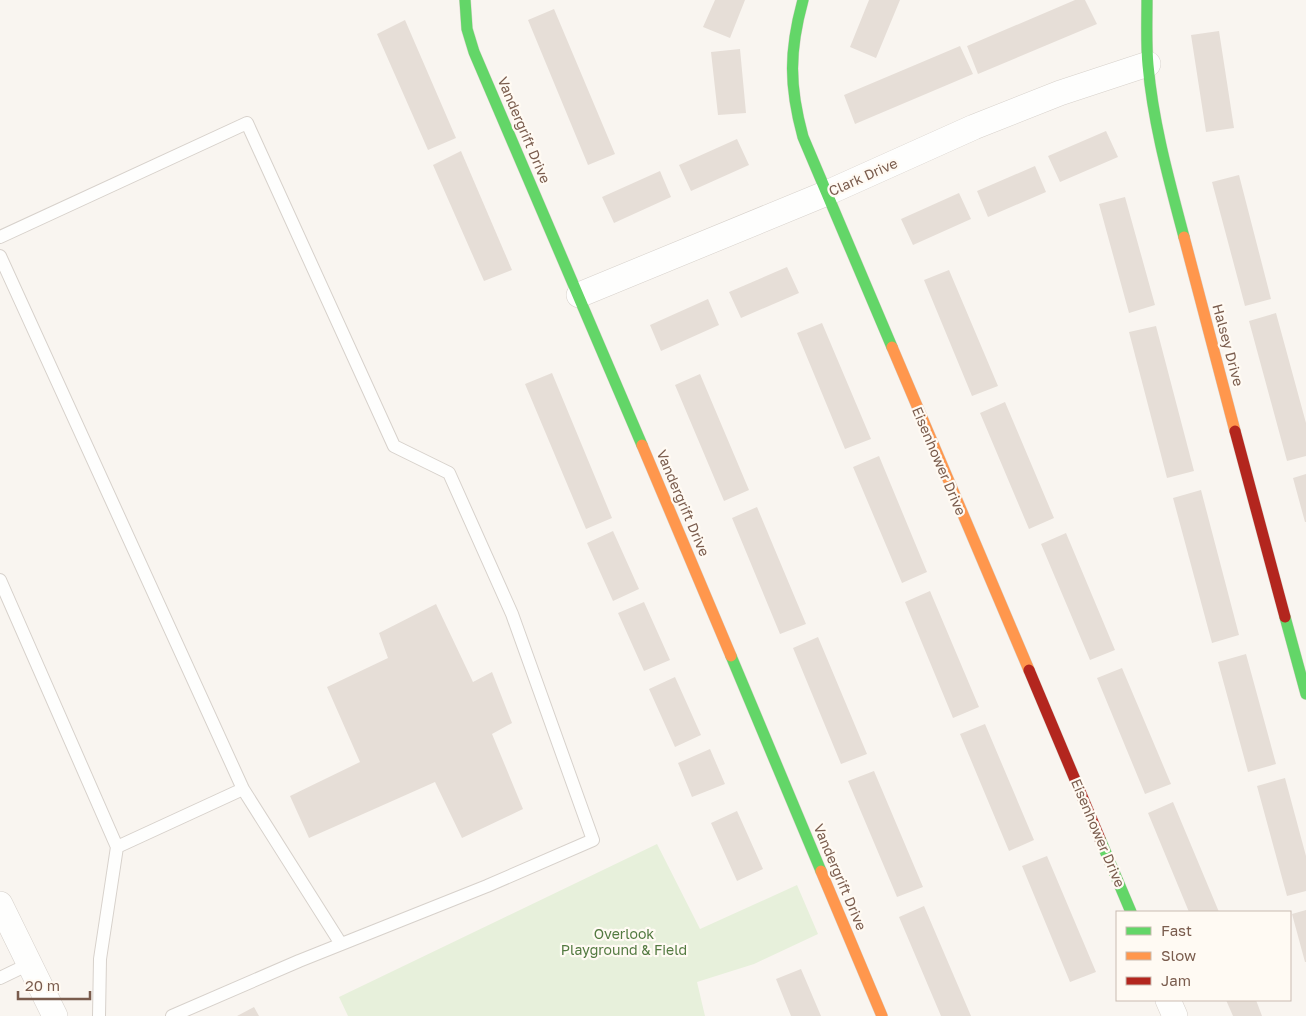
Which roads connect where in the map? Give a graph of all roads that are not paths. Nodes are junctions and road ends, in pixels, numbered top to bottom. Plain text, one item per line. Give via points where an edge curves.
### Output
1 (465, 0) edge
2 (803, 0) edge
3 (1147, 0) edge
4 (1148, 64) junction
5 (827, 193) junction
6 (0, 237) edge
7 (0, 256) edge
8 (579, 295) junction
9 (0, 580) edge
10 (1306, 694) edge
11 (243, 789) junction
12 (117, 847) junction
13 (0, 904) edge
14 (1131, 911) edge
15 (341, 944) junction
16 (29, 964) junction
17 (0, 978) edge
18 (1168, 1001) edge
19 (54, 1016) edge
20 (99, 1016) edge
21 (172, 1016) edge
22 (882, 1016) edge
23 (1174, 1016) edge

1 - 8 street, Vandergrift Drive via 467,29 474,52
2 - 5 street, Eisenhower Drive via 795,32 793,95 803,137
3 - 4 street, Halsey Drive
4 - 5 street, Clark Drive via 1060,93 974,127
4 - 10 street, Halsey Drive via 1169,179 1262,539
5 - 8 street, Clark Drive
5 - 14 street, Eisenhower Drive
6 - 15 lane via 247,123 394,446 449,473 512,614 593,840
7 - 11 lane
8 - 22 street, Vandergrift Drive
9 - 12 lane
11 - 12 lane
11 - 15 lane
12 - 20 lane via 100,958
13 - 16 street
15 - 21 lane
16 - 17 lane
16 - 19 street
18 - 23 street

